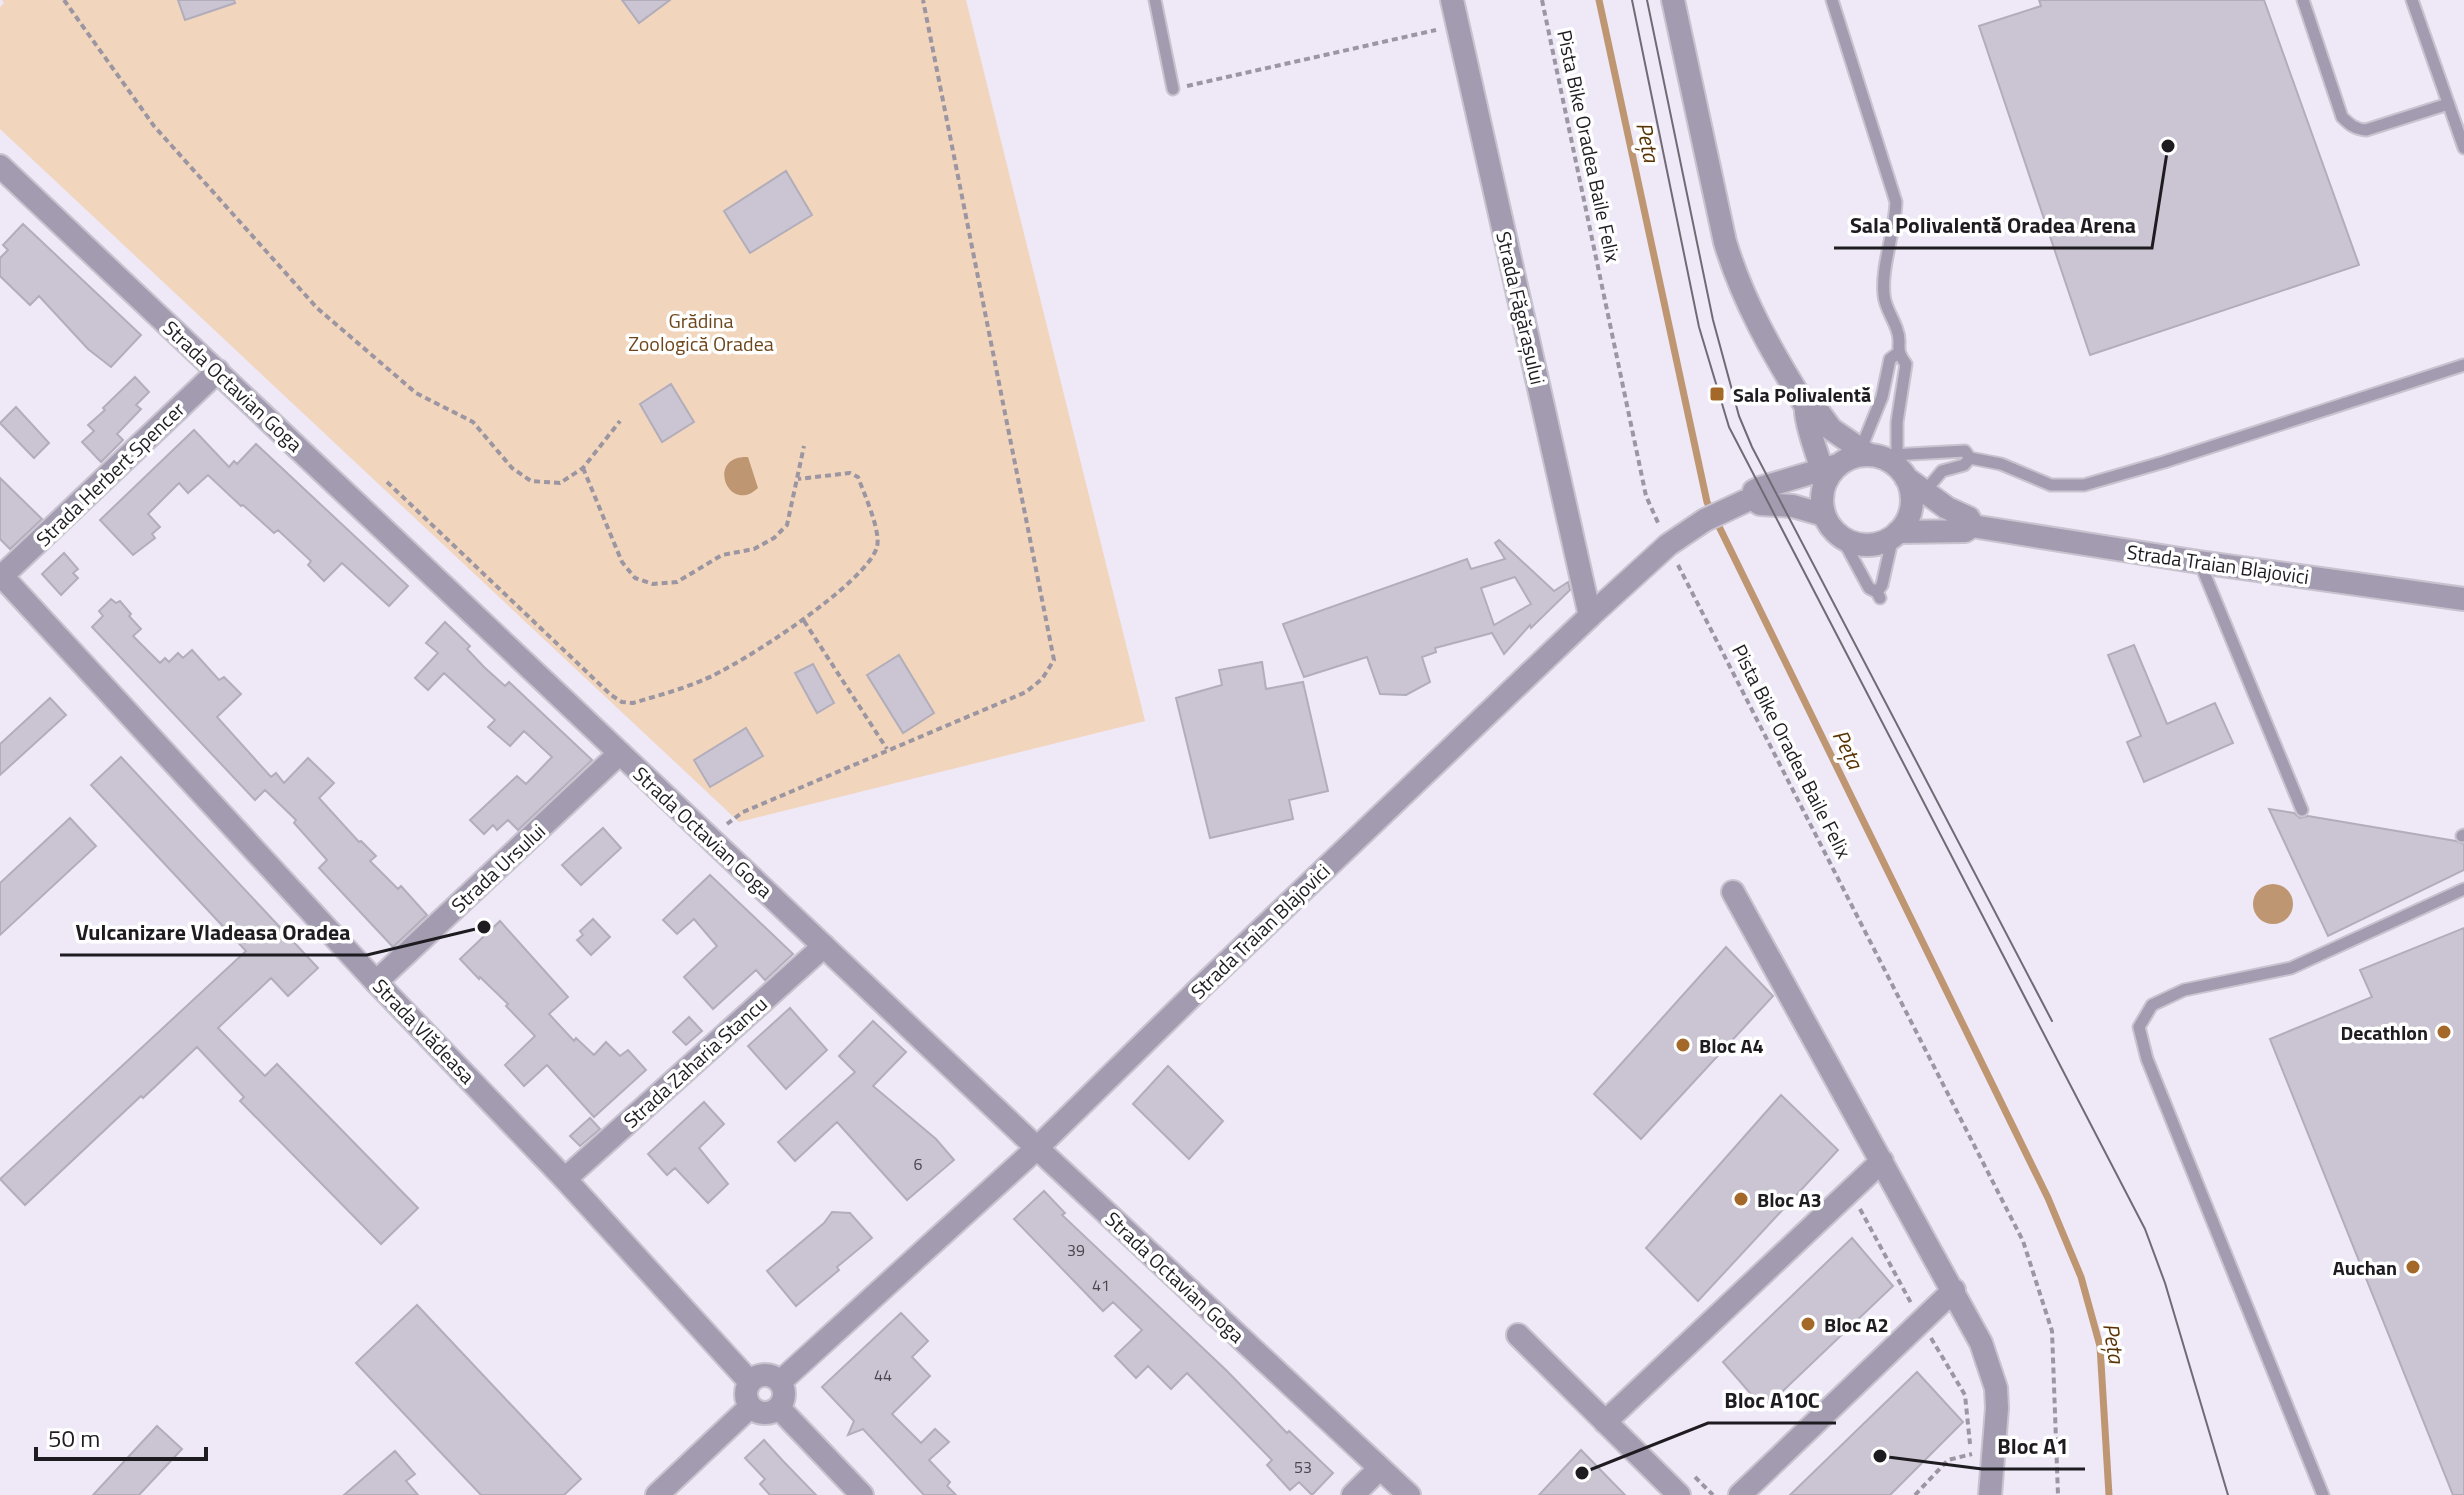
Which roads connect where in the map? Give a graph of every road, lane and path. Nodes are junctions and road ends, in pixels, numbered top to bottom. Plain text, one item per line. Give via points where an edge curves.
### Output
1 (64, 0) edge
2 (923, 0) edge
3 (1155, 0) edge
4 (1452, 0) edge
5 (1542, 0) edge
6 (1673, 0) edge
7 (1832, 0) edge
8 (2303, 0) edge
9 (2412, 0) edge
10 (1458, 25) junction
11 (1173, 89) joint
12 (2448, 104) junction
13 (2464, 148) edge
14 (0, 166) edge
15 (1898, 353) junction
16 (2464, 365) edge
17 (218, 371) junction
18 (1806, 407) junction
19 (620, 421) dead end
20 (804, 446) dead end
21 (1970, 458) junction
22 (1850, 462) junction
23 (1900, 467) junction
24 (583, 468) junction
25 (798, 479) junction
26 (387, 482) dead end
27 (1748, 499) junction
28 (1917, 501) junction
29 (1824, 515) junction
30 (1972, 526) junction
31 (1896, 534) junction
32 (1842, 538) junction
33 (1668, 545) junction
34 (2199, 562) junction
35 (1, 575) edge
36 (2464, 599) edge
37 (1590, 616) junction
38 (804, 621) junction
39 (887, 749) junction
40 (620, 753) junction
41 (2302, 810) dead end
42 (709, 837) junction
43 (2464, 889) edge
44 (1733, 892) dead end
45 (824, 946) junction
46 (376, 982) junction
47 (1037, 1148) junction
48 (1882, 1161) junction
49 (565, 1179) junction
50 (1954, 1290) junction
51 (1518, 1335) dead end
52 (750, 1382) junction
53 (780, 1382) junction
54 (750, 1407) junction
55 (779, 1408) junction
56 (1605, 1422) junction
57 (1994, 1449) junction
58 (1380, 1468) junction
59 (1922, 1493) edge
60 (657, 1495) edge
61 (862, 1495) edge
62 (1353, 1495) edge
63 (1409, 1495) edge
64 (1679, 1495) edge
65 (1740, 1495) edge
66 (1915, 1495) edge
67 (1990, 1495) edge
68 (2058, 1495) edge
69 (2323, 1495) edge

1 - 24 path via 154,126 317,308 416,393 473,422 512,468 531,481 560,483
2 - 39 path via 1054,660 1026,692
3 - 11 lane
4 - 10 street, Strada Făgărașului
5 - 33 path, Pista Bike Oradea Baile Felix via 1646,496
6 - 18 street via 1734,274 1751,314
7 - 15 lane via 1896,202 1883,284 1886,308 1898,331
8 - 12 lane via 2342,117 2356,129
9 - 12 lane
10 - 11 path
10 - 37 street, Strada Făgărașului
12 - 13 lane
14 - 17 street, Strada Octavian Goga
15 - 22 lane via 1890,359 1882,397
15 - 23 lane via 1906,364 1897,422
16 - 21 lane via 2084,485 2051,485 2001,464
17 - 35 street, Strada Herbert Spencer
17 - 40 street, Strada Octavian Goga
18 - 22 street via 1805,417
18 - 22 street via 1815,407
19 - 24 path
20 - 25 path
21 - 23 lane via 1965,451
21 - 28 lane via 1942,471
22 - 23 street
22 - 27 street, Strada Traian Blajovici via 1760,488
22 - 29 street via 1822,498
23 - 28 street via 1911,498
24 - 25 path via 622,562 635,578 653,584 677,582 722,555 754,549 774,538 787,525
25 - 38 path via 850,473 858,477 878,545 869,563
26 - 38 path via 622,702 703,680
27 - 29 street
27 - 33 street, Strada Traian Blajovici
28 - 30 street, Strada Traian Blajovici via 1969,518
28 - 31 street
29 - 32 street
30 - 31 street, Strada Traian Blajovici via 1965,531
30 - 34 street, Strada Traian Blajovici
31 - 32 street via 1873,545
31 - 32 lane via 1878,595
33 - 37 street, Strada Traian Blajovici
33 - 68 path, Pista Bike Oradea Baile Felix via 2023,1241 2052,1331
34 - 36 street, Strada Traian Blajovici
34 - 41 lane
35 - 46 street, Strada Vlădeasa
37 - 47 street, Strada Traian Blajovici
38 - 39 path
39 - 42 path via 743,812
40 - 42 street, Strada Octavian Goga
40 - 46 street, Strada Ursului
42 - 45 street, Strada Octavian Goga
43 - 69 lane via 2291,968 2184,990 2152,1005 2139,1027 2147,1059
44 - 48 street
45 - 47 street, Strada Octavian Goga
45 - 49 street, Strada Zaharia Stancu
46 - 49 street, Strada Vlădeasa
47 - 53 street, Strada Traian Blajovici
47 - 58 street, Strada Octavian Goga
48 - 50 street
48 - 56 street
49 - 52 street, Strada Vlădeasa
50 - 57 street via 1996,1388
50 - 65 street
51 - 56 street
52 - 53 street via 769,1375
52 - 54 street
53 - 55 street via 785,1398
54 - 55 street via 761,1414
54 - 60 street
55 - 61 street
56 - 64 street
57 - 59 path via 1948,1460
57 - 67 street
58 - 62 street
58 - 63 street, Strada Octavian Goga
59 - 66 path

